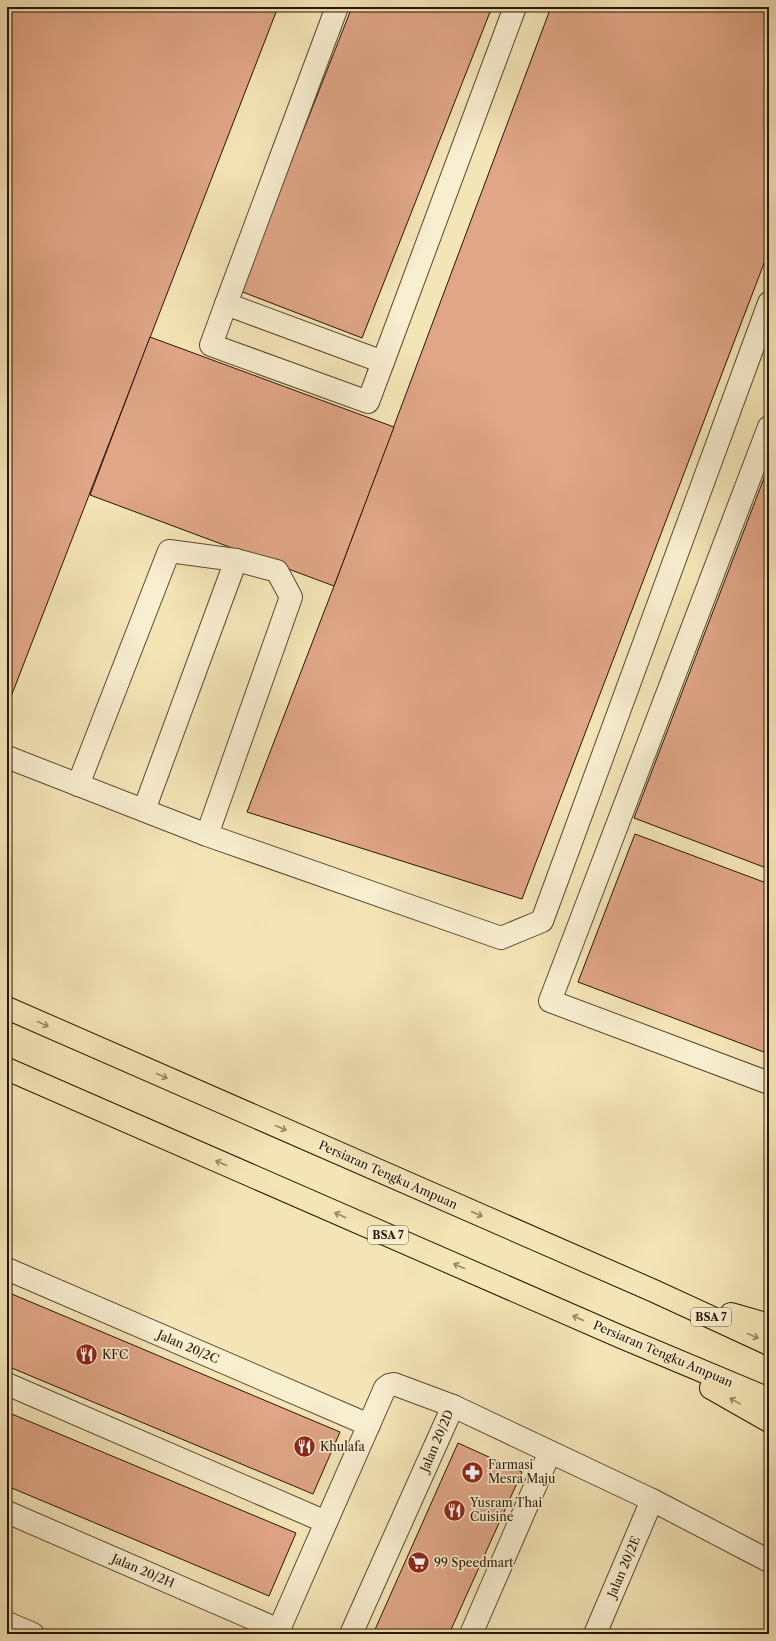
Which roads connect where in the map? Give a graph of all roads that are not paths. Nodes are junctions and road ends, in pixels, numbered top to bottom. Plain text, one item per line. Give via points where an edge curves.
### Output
1 (337, 7) edge
2 (515, 7) edge
3 (769, 303) edge
4 (226, 304) junction
5 (383, 362) junction
6 (769, 427) edge
7 (236, 560) junction
8 (7, 757) edge
9 (78, 785) junction
10 (144, 810) junction
11 (207, 834) junction
12 (7, 1008) edge
13 (7, 1069) edge
14 (769, 1083) edge
15 (7, 1269) edge
16 (654, 1291) junction
17 (769, 1325) edge
18 (621, 1337) junction
19 (769, 1344) edge
20 (7, 1384) edge
21 (769, 1399) edge
22 (452, 1406) junction
23 (769, 1421) edge
24 (369, 1425) junction
25 (550, 1452) junction
26 (652, 1500) junction
27 (7, 1512) edge
28 (326, 1522) junction
29 (769, 1561) edge
30 (7, 1623) edge
31 (278, 1632) edge
32 (33, 1634) edge
33 (352, 1634) edge
34 (471, 1634) edge
35 (595, 1634) edge

1 - 4 street
2 - 5 street
3 - 11 street via 542,921 500,938
4 - 5 street
4 - 5 street via 211,345 368,402
6 - 14 street via 550,1001
7 - 9 street via 169,550
7 - 10 street
7 - 11 street via 277,571 291,597
8 - 9 street
9 - 10 street
10 - 11 street
12 -> 16 main road, Persiaran Tengku Ampuan / BSA 7
18 -> 13 main road, Persiaran Tengku Ampuan / BSA 7
15 - 24 street, Jalan 20/2C
16 - 17 main road
16 -> 19 main road, Persiaran Tengku Ampuan / BSA 7
18 - 21 main road, Persiaran Tengku Ampuan / BSA 7
23 -> 18 main road
20 - 28 street
22 - 24 street, Jalan 20/2D via 394,1384 389,1385 385,1388
22 - 25 street
22 - 33 street, Jalan 20/2D
24 - 28 street, Jalan 20/2D
25 - 26 street
25 - 34 street
26 - 29 street
26 - 35 street, Jalan 20/2E
27 - 31 street, Jalan 20/2H
28 - 31 street, Jalan 20/2D
30 - 32 street

